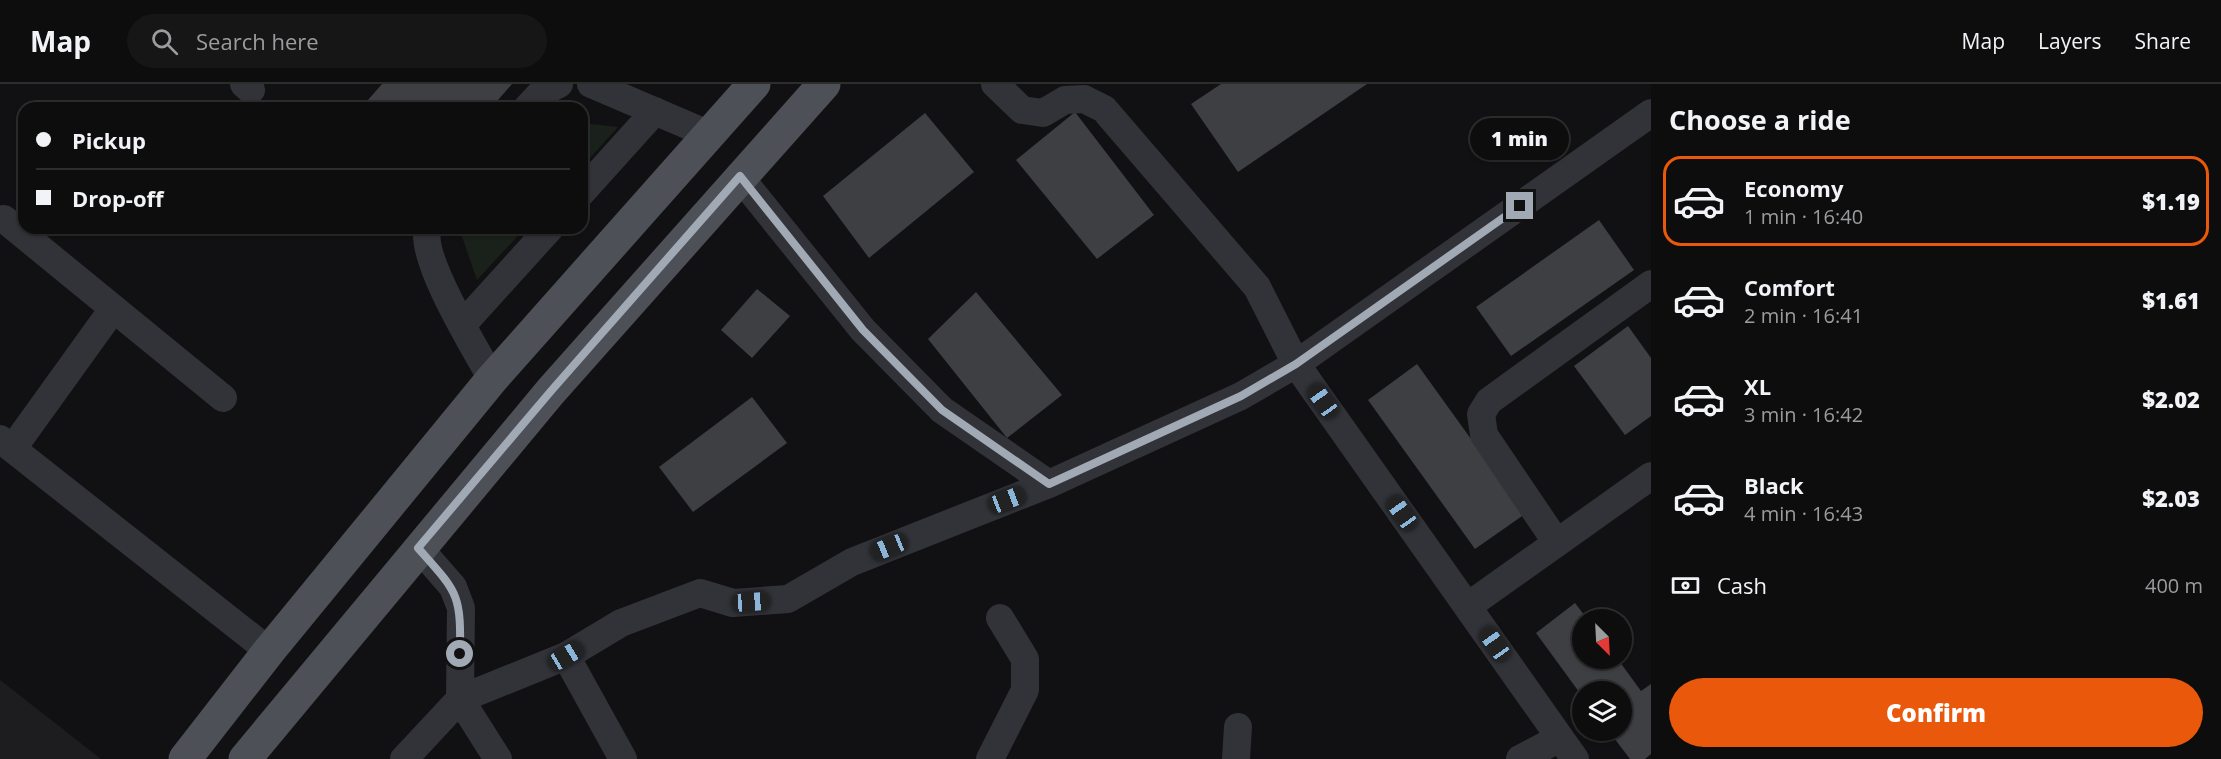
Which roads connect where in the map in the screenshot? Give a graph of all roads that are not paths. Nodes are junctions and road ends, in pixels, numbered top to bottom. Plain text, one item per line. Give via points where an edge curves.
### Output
1 (559, 84) edge
2 (591, 84) edge
3 (824, 84) edge
4 (995, 84) edge
5 (740, 91) edge
6 (533, 102) edge
7 (655, 111) junction
8 (1651, 113) edge
9 (708, 134) junction
10 (740, 176) junction
11 (588, 185) edge
12 (3, 219) dead end
13 (18, 231) edge
14 (21, 234) edge
15 (426, 234) edge
16 (545, 234) edge
17 (1651, 284) edge
18 (113, 309) junction
19 (463, 324) junction
20 (1296, 364) junction
21 (492, 379) junction
22 (223, 398) dead end
23 (6, 444) edge
24 (1651, 476) edge
25 (1049, 484) junction
26 (1557, 543) junction
27 (418, 548) junction
28 (1468, 606) junction
29 (1000, 618) dead end
30 (269, 651) junction
31 (566, 656) junction
32 (460, 699) junction
33 (1238, 727) dead end
34 (1568, 748) edge
35 (185, 759) edge
36 (245, 759) edge
37 (404, 759) edge
38 (498, 759) edge
39 (623, 759) edge
40 (990, 759) edge
41 (1236, 759) edge
42 (1520, 759) edge

1 - 6 street
2 - 7 street
3 - 10 main road
4 - 20 street via 1022,110 1043,113 1065,100 1084,99 1104,108 1257,287
5 - 9 main road
7 - 9 street
7 - 11 street
8 - 20 street
9 - 21 main road
10 - 25 street via 863,330 942,410
10 - 27 main road
12 - 13 street
14 - 18 street
15 - 19 street via 434,269
16 - 19 street
17 - 26 street via 1489,401 1481,414 1484,435
18 - 22 street
18 - 23 street
19 - 21 street
20 - 25 street via 1241,396
20 - 28 street
21 - 30 main road
23 - 30 street
24 - 26 street
25 - 31 street via 852,562 788,599 733,603 700,593 621,623
26 - 28 street
27 - 32 street via 453,587 461,608
27 - 36 main road
28 - 34 street
29 - 40 street via 1025,659 1025,690
30 - 35 main road
31 - 32 street
31 - 39 street
32 - 37 street
32 - 38 street
33 - 41 street
34 - 42 street

